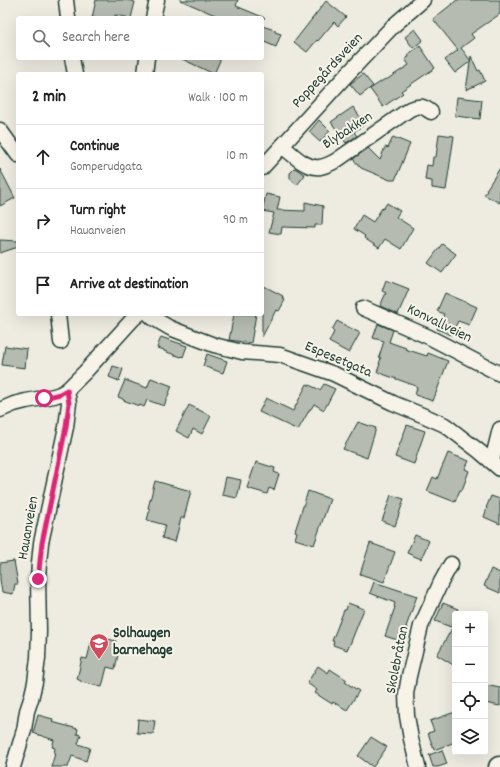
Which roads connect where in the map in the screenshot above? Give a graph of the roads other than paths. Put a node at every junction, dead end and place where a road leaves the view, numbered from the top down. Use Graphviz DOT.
graph roads {
  1 [pos="66,0"];
  2 [pos="157,0"];
  3 [pos="423,0"];
  4 [pos="68,16"];
  5 [pos="153,16"];
  6 [pos="72,60"];
  7 [pos="147,60"];
  8 [pos="75,72"];
  9 [pos="146,72"];
  10 [pos="431,112"];
  11 [pos="0,130"];
  12 [pos="282,146"];
  13 [pos="16,152"];
  14 [pos="264,166"];
  15 [pos="363,308"];
  16 [pos="58,316"];
  17 [pos="136,316"];
  18 [pos="152,316"];
  19 [pos="61,342"];
  20 [pos="500,374"];
  21 [pos="67,390"];
  22 [pos="0,410"];
  23 [pos="500,429"];
  24 [pos="496,465"];
  25 [pos="452,564"];
  26 [pos="12,767"];
  27 [pos="418,767"];
  1 -- 4 [label="street"];
  2 -- 5 [label="street"];
  3 -- 12 [label="street, Poppegårdsveien"];
  6 -- 8 [label="street"];
  7 -- 9 [label="street"];
  10 -- 12 [label="street, Blybakken"];
  11 -- 13 [label="street"];
  12 -- 14 [label="street, Poppegårdsveien"];
  15 -- 20 [label="street, Konvallveien"];
  16 -- 19 [label="street"];
  17 -- 21 [label="street"];
  18 -- 24 [label="street, Espesetgata"];
  21 -- 22 [label="street"];
  21 -- 26 [label="street, Hauanveien"];
  23 -- 24 [label="street"];
  25 -- 27 [label="street, Skolebråtan"];
}
